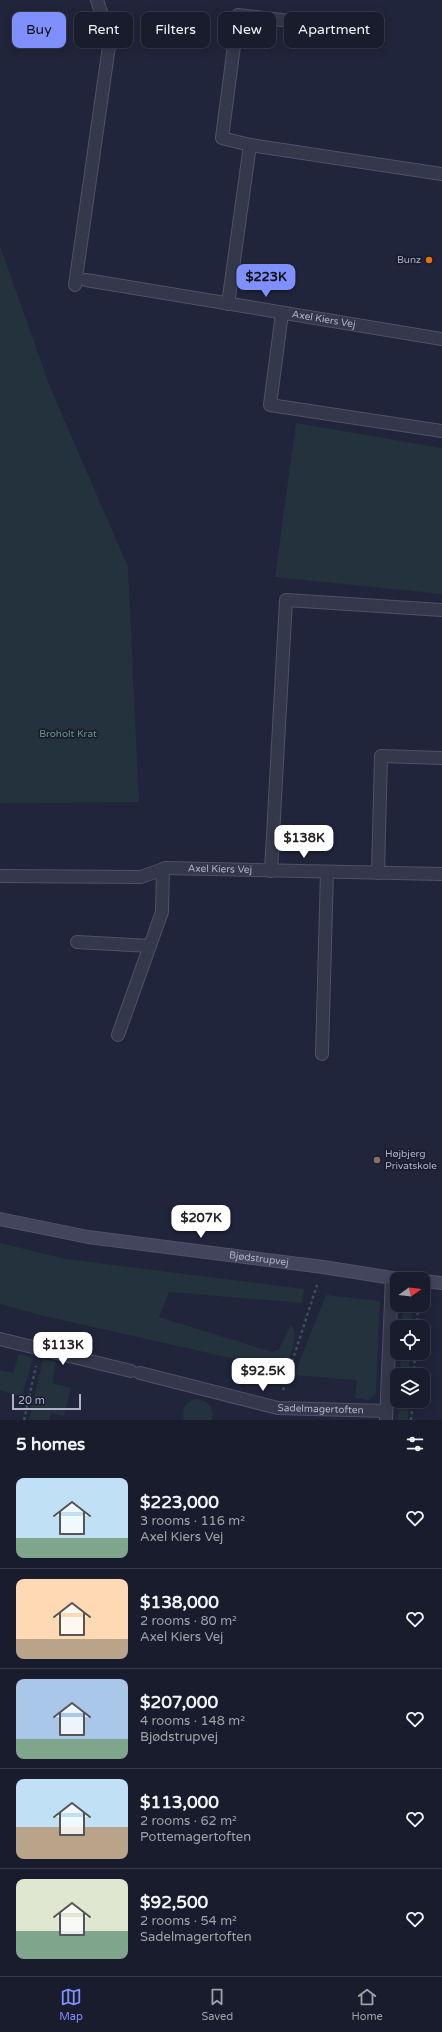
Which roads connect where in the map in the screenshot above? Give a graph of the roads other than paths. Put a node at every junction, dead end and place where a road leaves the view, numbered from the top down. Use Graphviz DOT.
graph roads {
  1 [pos="97,0"];
  2 [pos="284,20"];
  3 [pos="250,145"];
  4 [pos="442,174"];
  5 [pos="228,304"];
  6 [pos="282,313"];
  7 [pos="442,340"];
  8 [pos="442,431"];
  9 [pos="442,610"];
  10 [pos="442,758"];
  11 [pos="165,869"];
  12 [pos="271,871"];
  13 [pos="327,872"];
  14 [pos="378,873"];
  15 [pos="442,874"];
  16 [pos="1,876"];
  17 [pos="77,942"];
  18 [pos="150,946"];
  19 [pos="118,1035"];
  20 [pos="322,1054"];
  21 [pos="0,1219"];
  22 [pos="390,1278"];
  23 [pos="430,1282"];
  24 [pos="442,1283"];
  25 [pos="394,1312"];
  26 [pos="0,1339"];
  27 [pos="386,1416"];
  1 -- 5 [label="street, Axel Kiers Vej"];
  2 -- 3 [label="street"];
  3 -- 4 [label="street"];
  3 -- 5 [label="street"];
  5 -- 6 [label="street, Axel Kiers Vej"];
  6 -- 7 [label="street, Axel Kiers Vej"];
  6 -- 8 [label="street"];
  9 -- 12 [label="street"];
  10 -- 14 [label="street"];
  11 -- 12 [label="street, Axel Kiers Vej"];
  11 -- 16 [label="street"];
  11 -- 18 [label="street"];
  12 -- 13 [label="street, Axel Kiers Vej"];
  13 -- 14 [label="street, Axel Kiers Vej"];
  13 -- 20 [label="street"];
  14 -- 15 [label="street, Axel Kiers Vej"];
  17 -- 18 [label="street"];
  18 -- 19 [label="street"];
  21 -- 22 [label="street, Bjødstrupvej"];
  23 -- 24 [label="street"];
  25 -- 27 [label="street, Sadelmagertoften"];
  26 -- 27 [label="street, Sadelmagertoften"];
}
